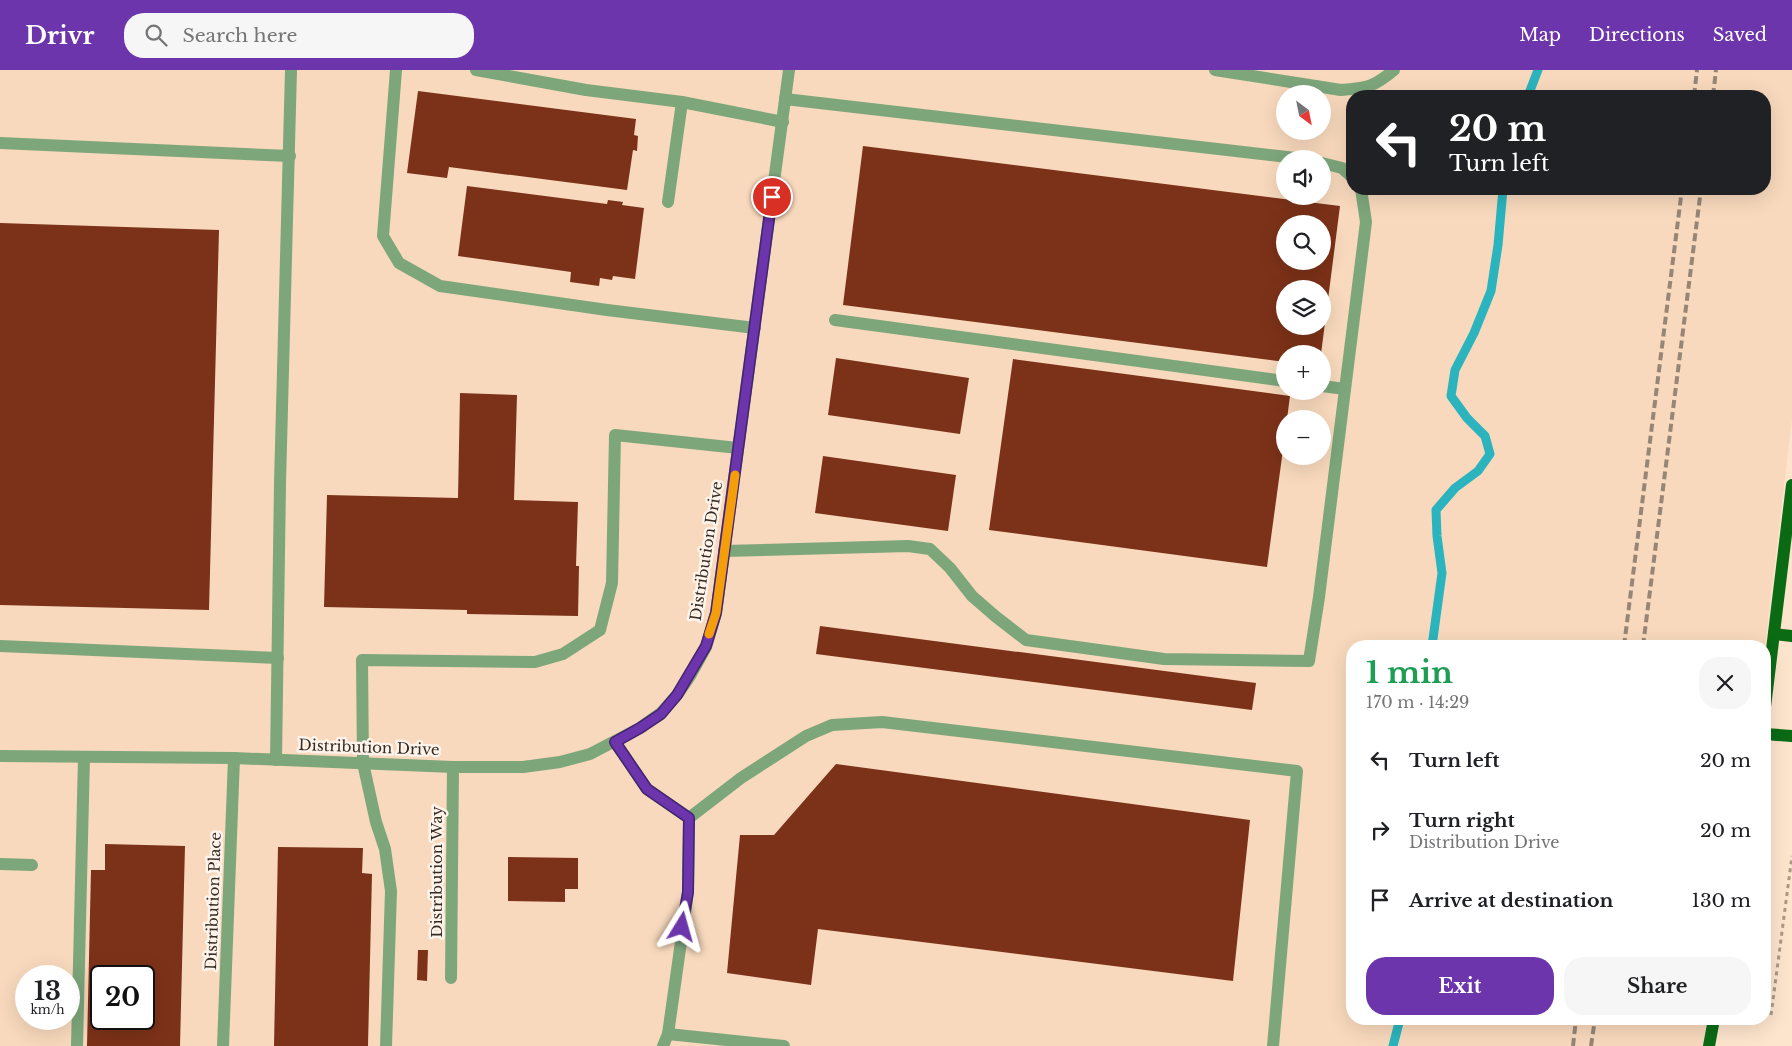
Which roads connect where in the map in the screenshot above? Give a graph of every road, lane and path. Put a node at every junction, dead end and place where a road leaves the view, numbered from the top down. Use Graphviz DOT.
graph roads {
  1 [pos="291,70"];
  2 [pos="396,70"];
  3 [pos="476,70"];
  4 [pos="789,70"];
  5 [pos="1215,70"];
  6 [pos="1394,70"];
  7 [pos="786,99"];
  8 [pos="682,102"];
  9 [pos="783,122"];
  10 [pos="0,143"];
  11 [pos="290,156"];
  12 [pos="1276,156"];
  13 [pos="1331,165"];
  14 [pos="1346,172"];
  15 [pos="1361,195"];
  16 [pos="668,202"];
  17 [pos="835,320"];
  18 [pos="755,328"];
  19 [pos="1276,380"];
  20 [pos="1331,387"];
  21 [pos="1345,389"];
  22 [pos="738,448"];
  23 [pos="1792,485"];
  24 [pos="724,551"];
  25 [pos="1774,634"];
  26 [pos="1792,636"];
  27 [pos="0,646"];
  28 [pos="278,658"];
  29 [pos="1771,658"];
  30 [pos="1771,734"];
  31 [pos="1792,736"];
  32 [pos="615,742"];
  33 [pos="0,756"];
  34 [pos="84,757"];
  35 [pos="234,758"];
  36 [pos="276,760"];
  37 [pos="363,763"];
  38 [pos="452,767"];
  39 [pos="689,818"];
  40 [pos="1792,856"];
  41 [pos="0,864"];
  42 [pos="32,865"];
  43 [pos="451,978"];
  44 [pos="1771,1015"];
  45 [pos="1713,1025"];
  46 [pos="665,1040"];
  47 [pos="77,1046"];
  48 [pos="223,1046"];
  49 [pos="386,1046"];
  50 [pos="784,1046"];
  51 [pos="1273,1046"];
  52 [pos="1709,1046"];
  1 -- 11 [label="street"];
  2 -- 18 [label="street"];
  3 -- 8 [label="street"];
  4 -- 7 [label="street, Distribution Drive"];
  5 -- 6 [label="street"];
  7 -- 9 [label="street, Distribution Drive"];
  7 -- 12 [label="street"];
  8 -- 9 [label="street"];
  8 -- 16 [label="street"];
  9 -- 18 [label="street, Distribution Drive"];
  10 -- 11 [label="street"];
  11 -- 28 [label="street"];
  13 -- 14 [label="street"];
  15 -- 21 [label="street"];
  17 -- 19 [label="street"];
  18 -- 22 [label="street, Distribution Drive"];
  20 -- 21 [label="street"];
  21 -- 24 [label="street"];
  22 -- 24 [label="street, Distribution Drive"];
  22 -- 37 [label="street"];
  23 -- 25 [label="main road"];
  24 -- 32 [label="street, Distribution Drive"];
  25 -- 26 [label="main road"];
  25 -- 29 [label="main road"];
  27 -- 28 [label="street"];
  28 -- 36 [label="street"];
  30 -- 31 [label="main road"];
  32 -- 38 [label="street, Distribution Drive"];
  32 -- 39 [label="street"];
  33 -- 34 [label="street, Distribution Drive"];
  34 -- 35 [label="street, Distribution Drive"];
  34 -- 47 [label="street"];
  35 -- 36 [label="street, Distribution Drive"];
  35 -- 48 [label="street, Distribution Place"];
  36 -- 37 [label="street, Distribution Drive"];
  37 -- 38 [label="street, Distribution Drive"];
  37 -- 49 [label="street"];
  38 -- 43 [label="street, Distribution Way"];
  39 -- 46 [label="street"];
  39 -- 51 [label="street"];
  40 -- 44 [label="path"];
  41 -- 42 [label="street"];
  45 -- 52 [label="main road"];
  46 -- 50 [label="street"];
}
